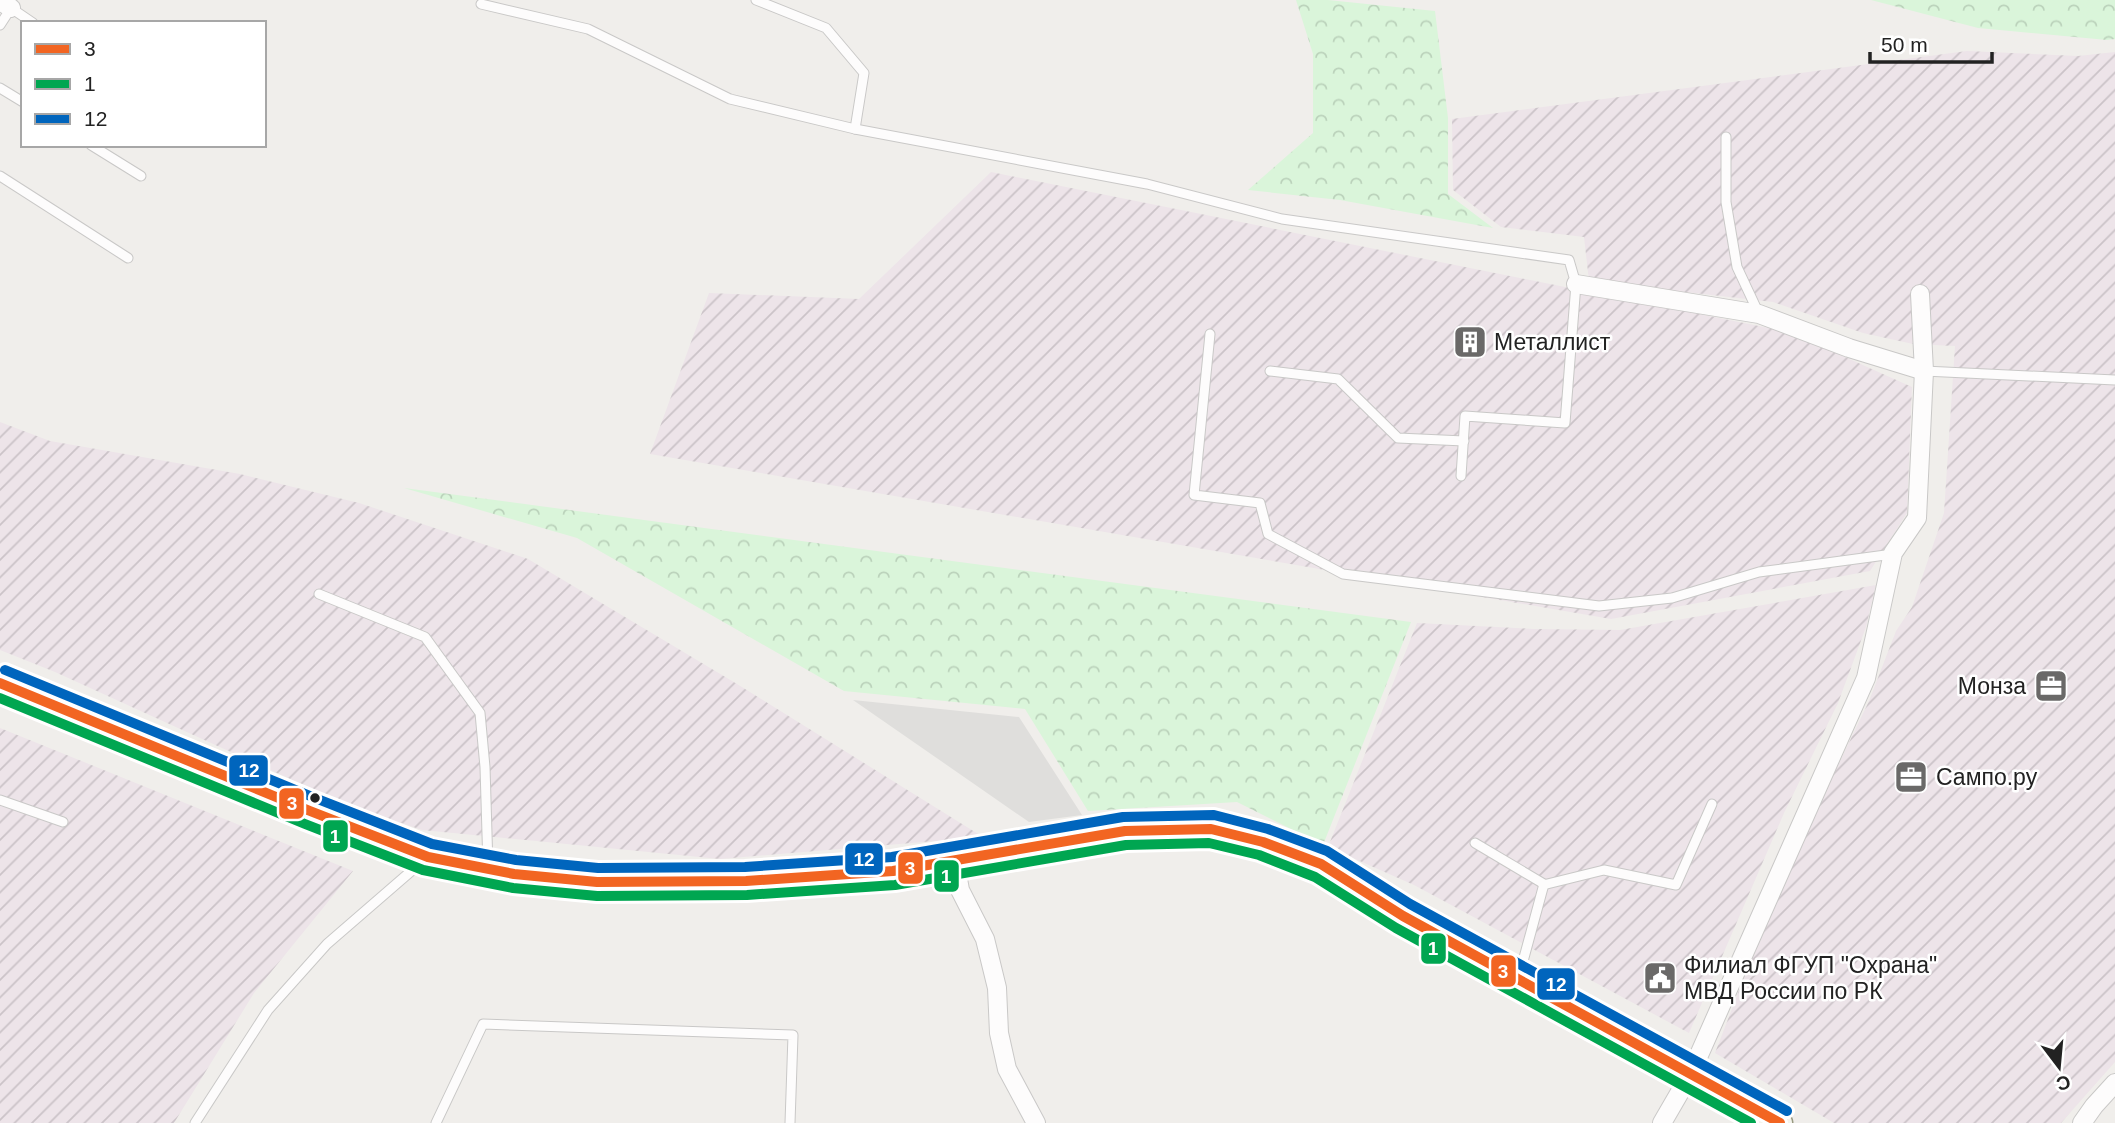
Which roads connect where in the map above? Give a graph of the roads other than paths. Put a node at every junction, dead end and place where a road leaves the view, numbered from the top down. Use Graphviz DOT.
graph roads {
  1 [pos="757,0"];
  2 [pos="481,4"];
  3 [pos="6,5"];
  4 [pos="30,21"];
  5 [pos="0,25"];
  6 [pos="0,88"];
  7 [pos="21,101"];
  8 [pos="855,130"];
  9 [pos="1726,137"];
  10 [pos="94,147"];
  11 [pos="0,176"];
  12 [pos="141,176"];
  13 [pos="128,258"];
  14 [pos="1576,284"];
  15 [pos="1920,294"];
  16 [pos="1759,314"];
  17 [pos="1210,334"];
  18 [pos="1270,370"];
  19 [pos="1924,370"];
  20 [pos="2115,380"];
  21 [pos="1464,441"];
  22 [pos="1461,476"];
  23 [pos="1893,554"];
  24 [pos="319,594"];
  25 [pos="0,683"];
  26 [pos="0,800"];
  27 [pos="1712,804"];
  28 [pos="63,822"];
  29 [pos="1475,843"];
  30 [pos="428,857"];
  31 [pos="955,862"];
  32 [pos="488,869"];
  33 [pos="1544,885"];
  34 [pos="1518,978"];
  35 [pos="1691,1073"];
  36 [pos="2115,1083"];
  37 [pos="195,1123"];
  38 [pos="436,1123"];
  39 [pos="790,1123"];
  40 [pos="1036,1123"];
  41 [pos="1662,1123"];
  42 [pos="1780,1123"];
  43 [pos="2082,1123"];
  1 -- 8 [label="lane"];
  2 -- 8 [label="lane"];
  3 -- 4 [label="lane"];
  3 -- 5 [label="lane"];
  6 -- 7 [label="lane"];
  8 -- 14 [label="lane"];
  9 -- 16 [label="lane"];
  10 -- 12 [label="lane"];
  11 -- 13 [label="lane"];
  14 -- 16 [label="street"];
  14 -- 21 [label="lane"];
  15 -- 19 [label="street"];
  16 -- 19 [label="street"];
  17 -- 23 [label="lane"];
  18 -- 21 [label="lane"];
  19 -- 20 [label="lane"];
  19 -- 23 [label="street"];
  21 -- 22 [label="lane"];
  23 -- 35 [label="street"];
  24 -- 32 [label="lane"];
  25 -- 30 [label="main road"];
  26 -- 28 [label="lane"];
  27 -- 33 [label="lane"];
  29 -- 33 [label="lane"];
  30 -- 32 [label="lane"];
  30 -- 37 [label="lane"];
  31 -- 32 [label="lane"];
  31 -- 34 [label="main road"];
  31 -- 40 [label="street"];
  33 -- 34 [label="lane"];
  34 -- 35 [label="main road"];
  35 -- 41 [label="street"];
  35 -- 42 [label="main road"];
  36 -- 43 [label="street"];
  38 -- 39 [label="lane"];
}
